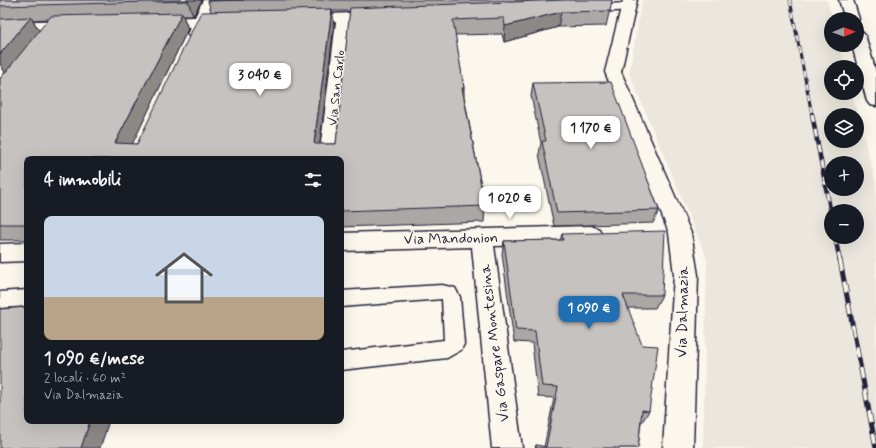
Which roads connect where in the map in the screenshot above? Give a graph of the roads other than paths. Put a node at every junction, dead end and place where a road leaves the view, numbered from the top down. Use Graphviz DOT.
graph roads {
  1 [pos="210,0"];
  2 [pos="846,0"];
  3 [pos="629,3"];
  4 [pos="565,9"];
  5 [pos="850,12"];
  6 [pos="391,16"];
  7 [pos="344,18"];
  8 [pos="288,19"];
  9 [pos="241,20"];
  10 [pos="201,22"];
  11 [pos="139,23"];
  12 [pos="86,24"];
  13 [pos="55,25"];
  14 [pos="0,27"];
  15 [pos="41,43"];
  16 [pos="188,49"];
  17 [pos="862,52"];
  18 [pos="876,101"];
  19 [pos="329,156"];
  20 [pos="680,233"];
  21 [pos="656,234"];
  22 [pos="609,235"];
  23 [pos="482,238"];
  24 [pos="344,242"];
  25 [pos="24,252"];
  26 [pos="0,253"];
  27 [pos="24,298"];
  28 [pos="344,299"];
  29 [pos="0,300"];
  30 [pos="344,361"];
  31 [pos="507,448"];
  32 [pos="678,448"];
  1 -- 10 [label="street"];
  2 -- 5 [label="street"];
  3 -- 4 [label="street"];
  3 -- 20 [label="street, Via Dalmazia"];
  6 -- 7 [label="street"];
  7 -- 8 [label="street"];
  7 -- 19 [label="street, Via San Carlo"];
  9 -- 10 [label="street"];
  10 -- 11 [label="street"];
  10 -- 16 [label="street"];
  12 -- 13 [label="street"];
  13 -- 14 [label="street"];
  13 -- 15 [label="street"];
  17 -- 18 [label="street"];
  20 -- 21 [label="street"];
  20 -- 32 [label="street, Via Dalmazia"];
  22 -- 23 [label="street, Via Mandonion"];
  23 -- 24 [label="street, Via Mandonion"];
  23 -- 31 [label="street, Via Gaspare Montesina"];
  25 -- 26 [label="street"];
  27 -- 29 [label="lane"];
  28 -- 30 [label="lane"];
}
